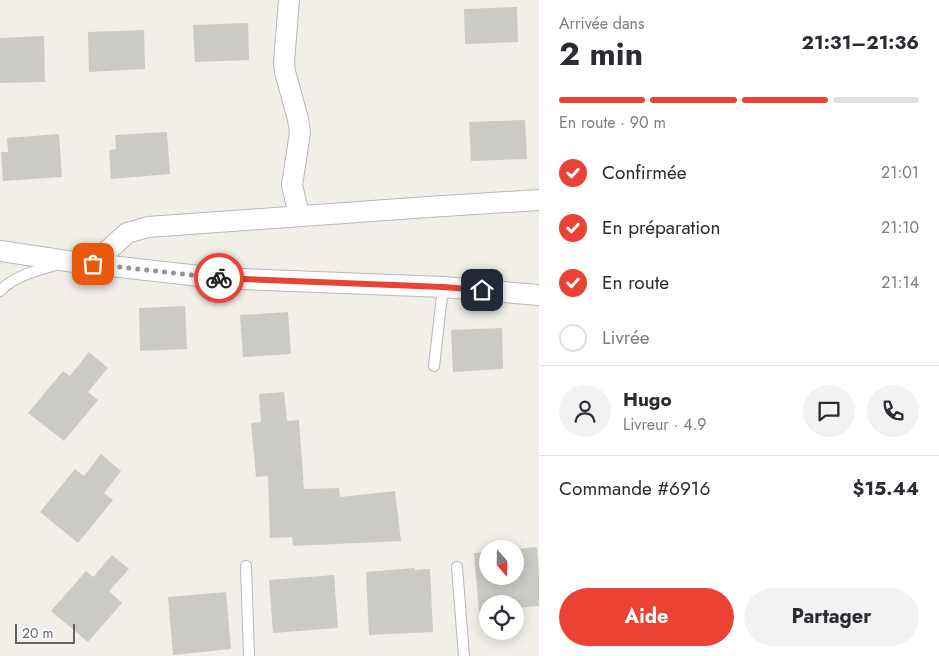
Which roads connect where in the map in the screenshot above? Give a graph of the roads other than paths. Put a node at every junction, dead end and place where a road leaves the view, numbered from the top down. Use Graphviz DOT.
graph roads {
  1 [pos="289,0"];
  2 [pos="539,200"];
  3 [pos="299,216"];
  4 [pos="0,251"];
  5 [pos="67,261"];
  6 [pos="93,264"];
  7 [pos="443,287"];
  8 [pos="0,291"];
  9 [pos="539,295"];
  10 [pos="434,366"];
  11 [pos="246,566"];
  12 [pos="457,567"];
  13 [pos="249,656"];
  14 [pos="464,656"];
  1 -- 3 [label="street"];
  2 -- 3 [label="street"];
  3 -- 6 [label="street"];
  4 -- 5 [label="street"];
  5 -- 6 [label="street"];
  5 -- 8 [label="lane"];
  6 -- 7 [label="street"];
  7 -- 9 [label="street"];
  7 -- 10 [label="lane"];
  11 -- 13 [label="lane"];
  12 -- 14 [label="lane"];
}
